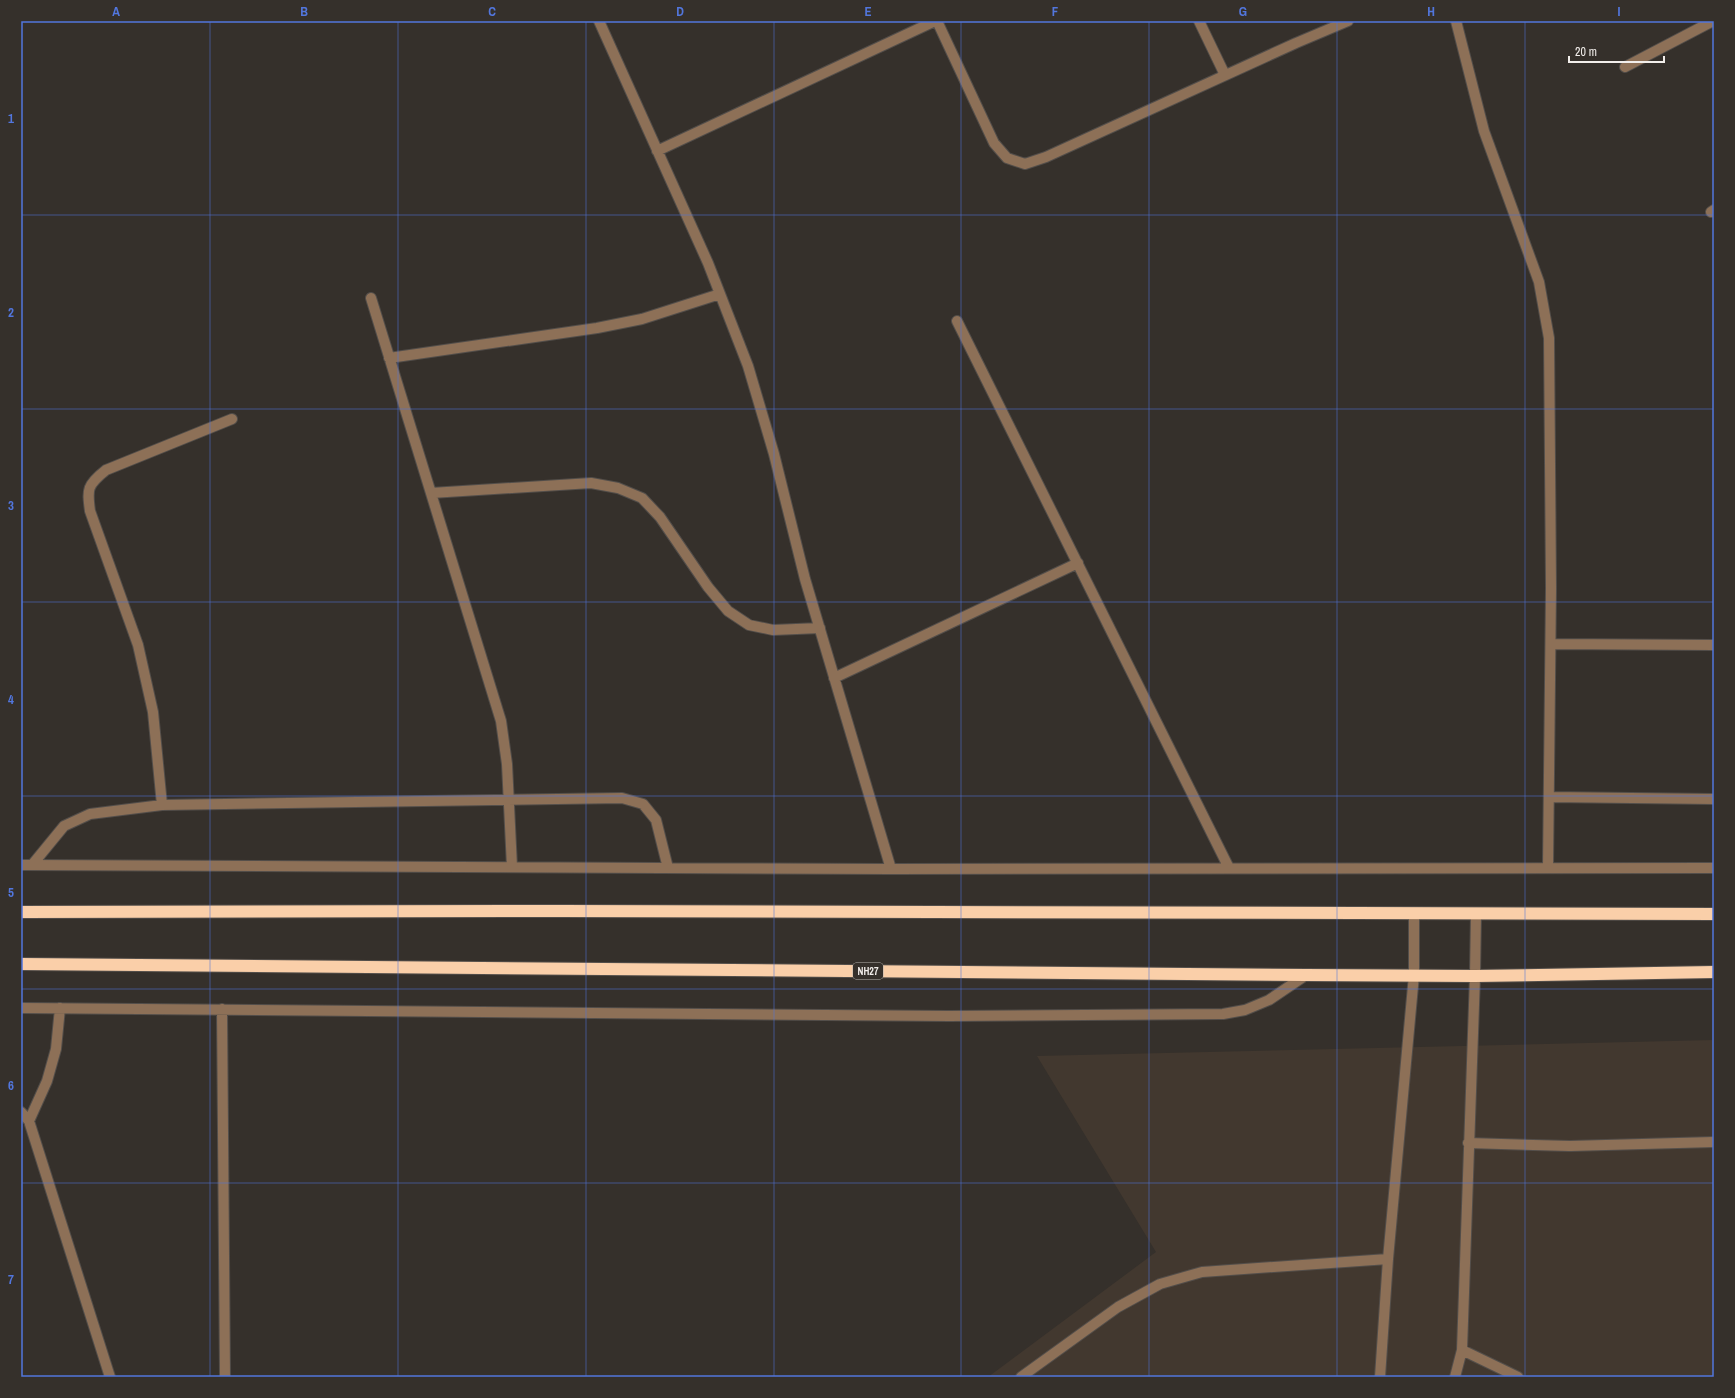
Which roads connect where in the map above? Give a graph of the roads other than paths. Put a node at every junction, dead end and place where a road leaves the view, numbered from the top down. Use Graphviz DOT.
graph roads {
  1 [pos="599,21"];
  2 [pos="936,21"];
  3 [pos="1199,21"];
  4 [pos="1348,21"];
  5 [pos="1456,21"];
  6 [pos="1713,21"];
  7 [pos="1625,67"];
  8 [pos="1225,75"];
  9 [pos="657,150"];
  10 [pos="720,294"];
  11 [pos="371,298"];
  12 [pos="957,321"];
  13 [pos="389,358"];
  14 [pos="232,419"];
  15 [pos="431,492"];
  16 [pos="1078,563"];
  17 [pos="820,628"];
  18 [pos="1551,644"];
  19 [pos="1714,645"];
  20 [pos="834,678"];
  21 [pos="1549,797"];
  22 [pos="1714,799"];
  23 [pos="509,800"];
  24 [pos="162,805"];
  25 [pos="21,865"];
  26 [pos="32,865"];
  27 [pos="512,867"];
  28 [pos="668,868"];
  29 [pos="1229,868"];
  30 [pos="1548,868"];
  31 [pos="1714,868"];
  32 [pos="891,869"];
  33 [pos="21,912"];
  34 [pos="1414,913"];
  35 [pos="1476,913"];
  36 [pos="1714,914"];
  37 [pos="21,964"];
  38 [pos="1714,972"];
  39 [pos="1306,975"];
  40 [pos="1414,975"];
  41 [pos="1475,976"];
  42 [pos="21,1008"];
  43 [pos="60,1008"];
  44 [pos="222,1009"];
  45 [pos="21,1112"];
  46 [pos="29,1121"];
  47 [pos="1714,1142"];
  48 [pos="1468,1143"];
  49 [pos="1388,1259"];
  50 [pos="1462,1350"];
  51 [pos="110,1377"];
  52 [pos="225,1377"];
  53 [pos="1021,1377"];
  54 [pos="1380,1377"];
  55 [pos="1455,1377"];
  56 [pos="1518,1377"];
  1 -- 9 [label="street"];
  2 -- 8 [label="street"];
  2 -- 9 [label="street"];
  3 -- 8 [label="street"];
  4 -- 8 [label="street"];
  5 -- 18 [label="street"];
  6 -- 7 [label="street"];
  9 -- 10 [label="street"];
  10 -- 13 [label="street"];
  10 -- 17 [label="street"];
  11 -- 13 [label="street"];
  12 -- 16 [label="street"];
  13 -- 15 [label="street"];
  14 -- 24 [label="street"];
  15 -- 17 [label="street"];
  15 -- 23 [label="street"];
  16 -- 20 [label="street"];
  16 -- 29 [label="street"];
  17 -- 20 [label="street"];
  18 -- 19 [label="street"];
  18 -- 21 [label="street"];
  20 -- 32 [label="street"];
  21 -- 22 [label="street"];
  21 -- 30 [label="street"];
  23 -- 24 [label="street"];
  23 -- 27 [label="street"];
  23 -- 28 [label="street"];
  24 -- 26 [label="street"];
  25 -- 26 [label="street"];
  26 -- 27 [label="street"];
  27 -- 28 [label="street"];
  28 -- 32 [label="street"];
  29 -- 30 [label="street"];
  29 -- 32 [label="street"];
  30 -- 31 [label="street"];
  33 -- 34 [label="highway"];
  34 -- 35 [label="highway"];
  34 -- 40 [label="street"];
  35 -- 36 [label="highway"];
  35 -- 41 [label="street"];
  37 -- 39 [label="highway, NH27"];
  38 -- 41 [label="highway, NH27"];
  39 -- 40 [label="highway, NH27"];
  39 -- 44 [label="street"];
  40 -- 41 [label="highway, NH27"];
  40 -- 49 [label="street"];
  41 -- 48 [label="street"];
  42 -- 43 [label="street"];
  43 -- 44 [label="street"];
  43 -- 46 [label="street"];
  44 -- 52 [label="street"];
  45 -- 46 [label="street"];
  46 -- 51 [label="street"];
  47 -- 48 [label="street"];
  48 -- 50 [label="street"];
  49 -- 53 [label="street"];
  49 -- 54 [label="street"];
  50 -- 55 [label="street"];
  50 -- 56 [label="street"];
}
